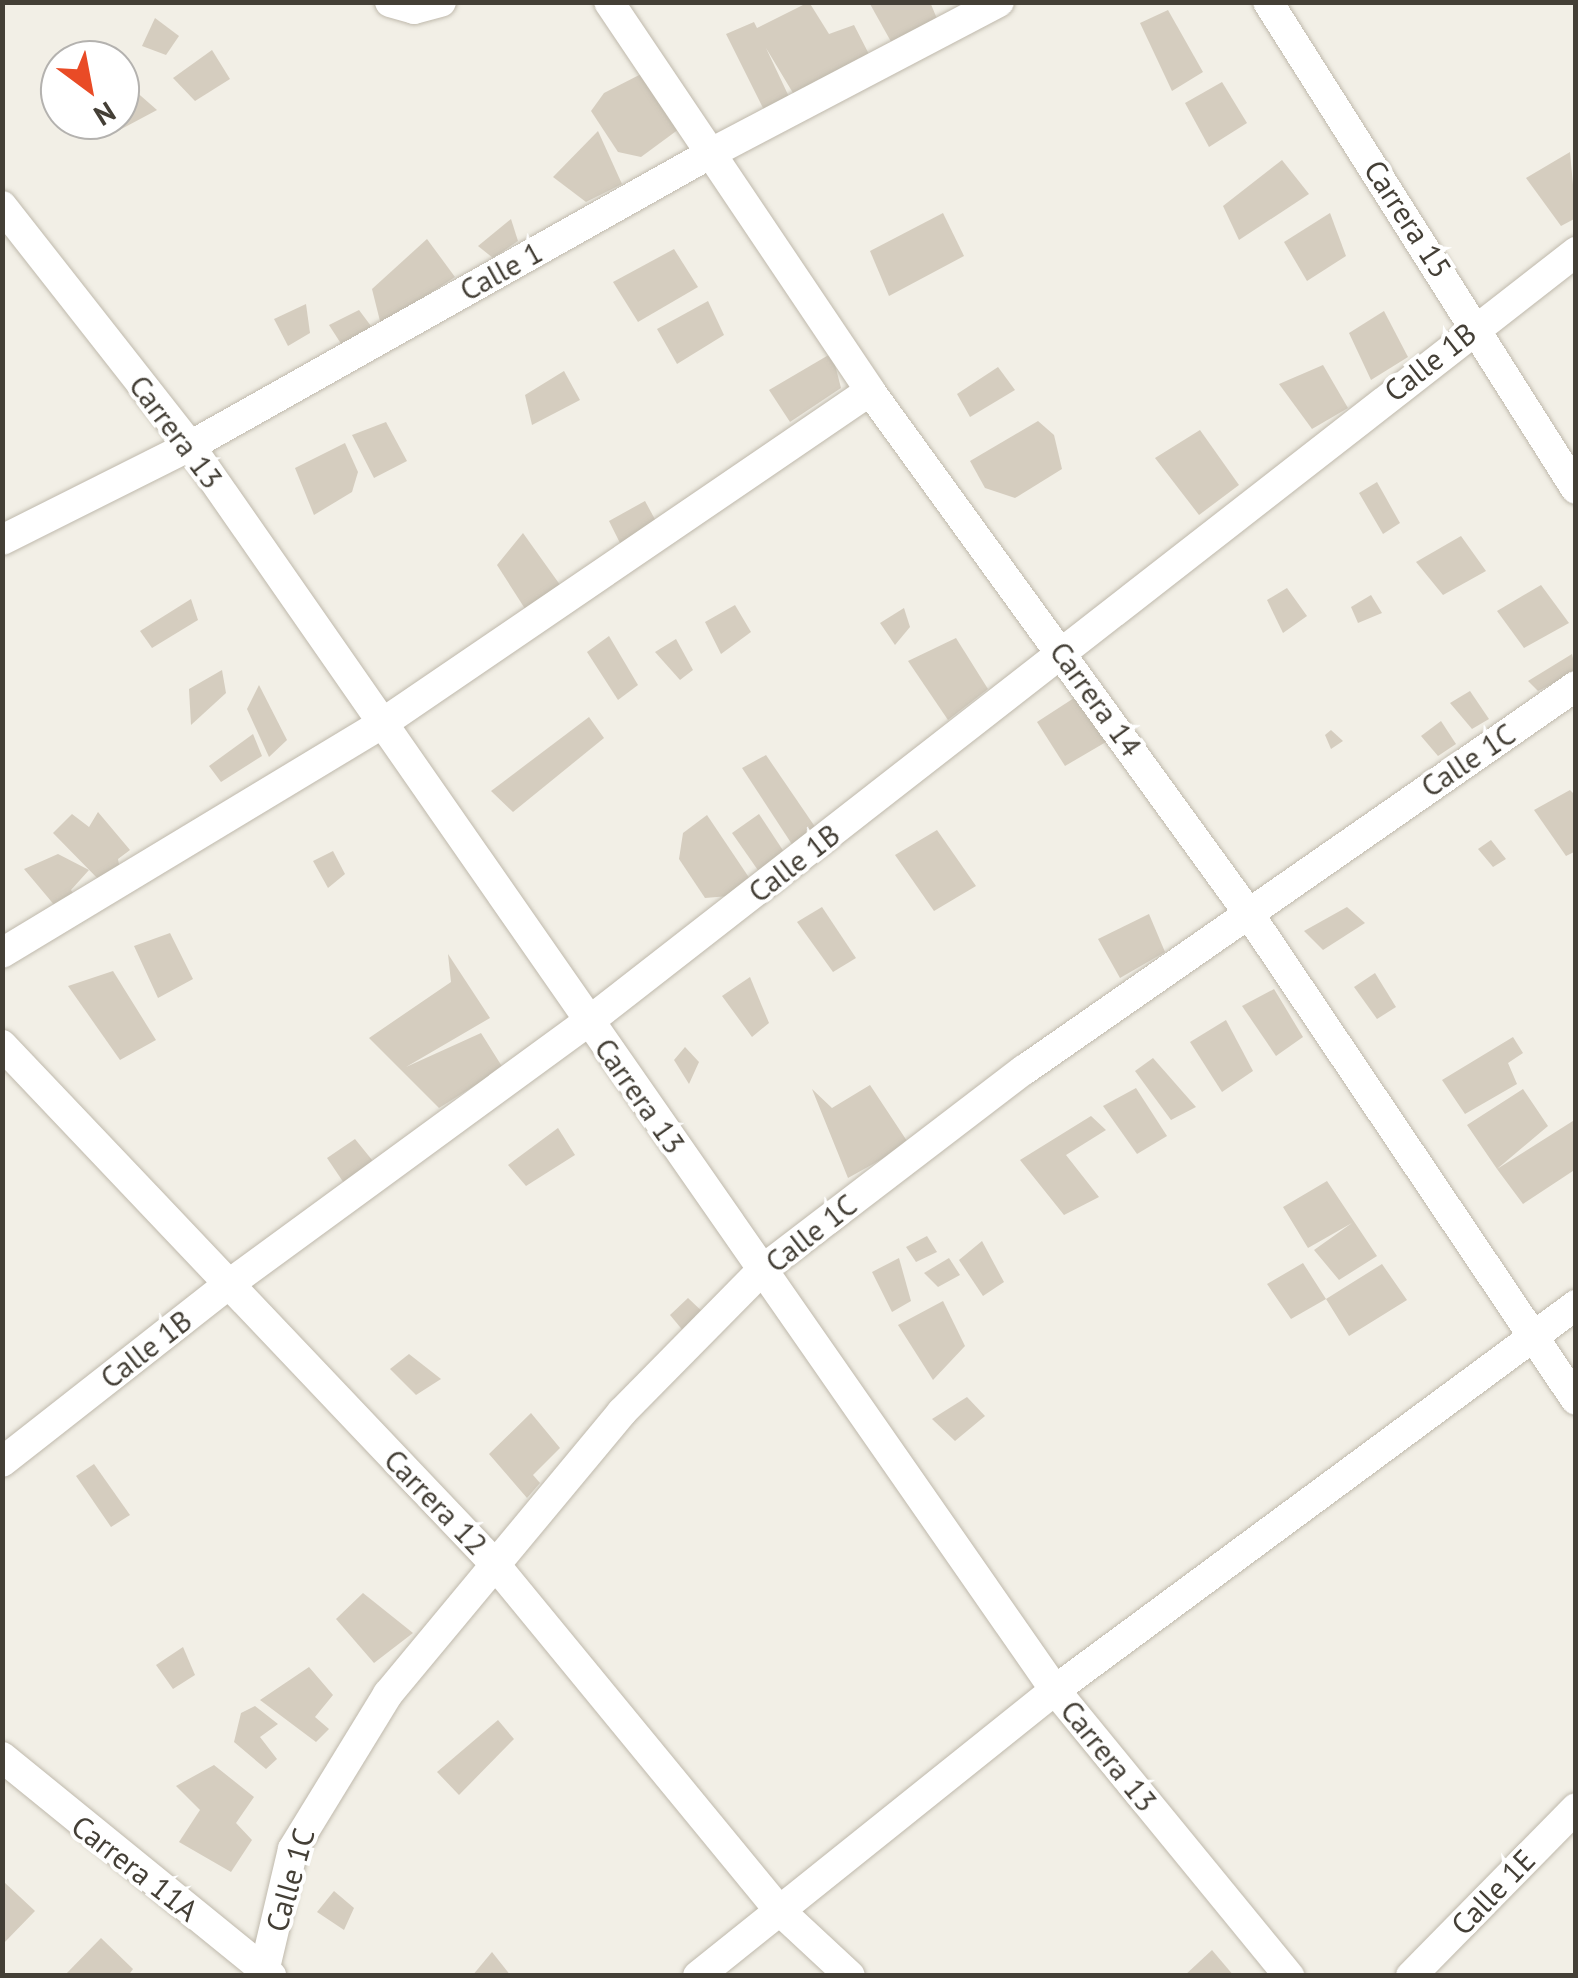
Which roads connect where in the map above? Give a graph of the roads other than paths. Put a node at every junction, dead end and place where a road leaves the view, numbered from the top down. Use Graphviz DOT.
graph roads {
  1 [pos="390,2"];
  2 [pos="440,2"];
  3 [pos="609,2"];
  4 [pos="999,2"];
  5 [pos="1268,2"];
  6 [pos="713,152"];
  7 [pos="6,219"];
  8 [pos="1576,252"];
  9 [pos="1477,325"];
  10 [pos="870,391"];
  11 [pos="190,446"];
  12 [pos="1576,488"];
  13 [pos="2,540"];
  14 [pos="1065,654"];
  15 [pos="1576,686"];
  16 [pos="380,725"];
  17 [pos="1247,911"];
  18 [pos="2,954"];
  19 [pos="588,1022"];
  20 [pos="2,1045"];
  21 [pos="762,1270"];
  22 [pos="228,1285"];
  23 [pos="1576,1305"];
  24 [pos="1538,1335"];
  25 [pos="1576,1400"];
  26 [pos="2,1462"];
  27 [pos="493,1562"];
  28 [pos="1055,1690"];
  29 [pos="2,1757"];
  30 [pos="1576,1808"];
  31 [pos="778,1909"];
  32 [pos="266,1974"];
  33 [pos="698,1976"];
  34 [pos="850,1976"];
  35 [pos="1289,1976"];
  36 [pos="1411,1976"];
  1 -- 2 [label="street"];
  3 -- 6 [label="street, Carrera 14"];
  4 -- 6 [label="street, Calle 1"];
  5 -- 9 [label="street, Carrera 15"];
  6 -- 10 [label="street, Carrera 14"];
  6 -- 11 [label="street, Calle 1"];
  7 -- 11 [label="street, Carrera 13"];
  8 -- 9 [label="street, Calle 1B"];
  9 -- 12 [label="street, Carrera 15"];
  9 -- 14 [label="street, Calle 1B"];
  10 -- 14 [label="street, Carrera 14"];
  10 -- 16 [label="street"];
  11 -- 13 [label="street, Calle 1"];
  11 -- 16 [label="street, Carrera 13"];
  14 -- 17 [label="street, Carrera 14"];
  14 -- 19 [label="street, Calle 1B"];
  15 -- 17 [label="street, Calle 1C"];
  16 -- 18 [label="street"];
  16 -- 19 [label="street, Carrera 13"];
  17 -- 21 [label="street, Calle 1C"];
  17 -- 24 [label="street, Carrera 14"];
  19 -- 21 [label="street, Carrera 13"];
  19 -- 22 [label="street, Calle 1B"];
  20 -- 22 [label="street, Carrera 12"];
  21 -- 27 [label="street, Calle 1C"];
  21 -- 28 [label="street, Carrera 13"];
  22 -- 26 [label="street, Calle 1B"];
  22 -- 27 [label="street, Carrera 12"];
  23 -- 24 [label="street"];
  24 -- 25 [label="street, Carrera 14"];
  24 -- 28 [label="street"];
  27 -- 31 [label="street, Carrera 12"];
  27 -- 32 [label="street, Calle 1C"];
  28 -- 31 [label="street"];
  28 -- 35 [label="street, Carrera 13"];
  29 -- 32 [label="street, Carrera 11A"];
  30 -- 36 [label="street, Calle 1E"];
  31 -- 33 [label="street"];
  31 -- 34 [label="street, Carrera 12"];
}
